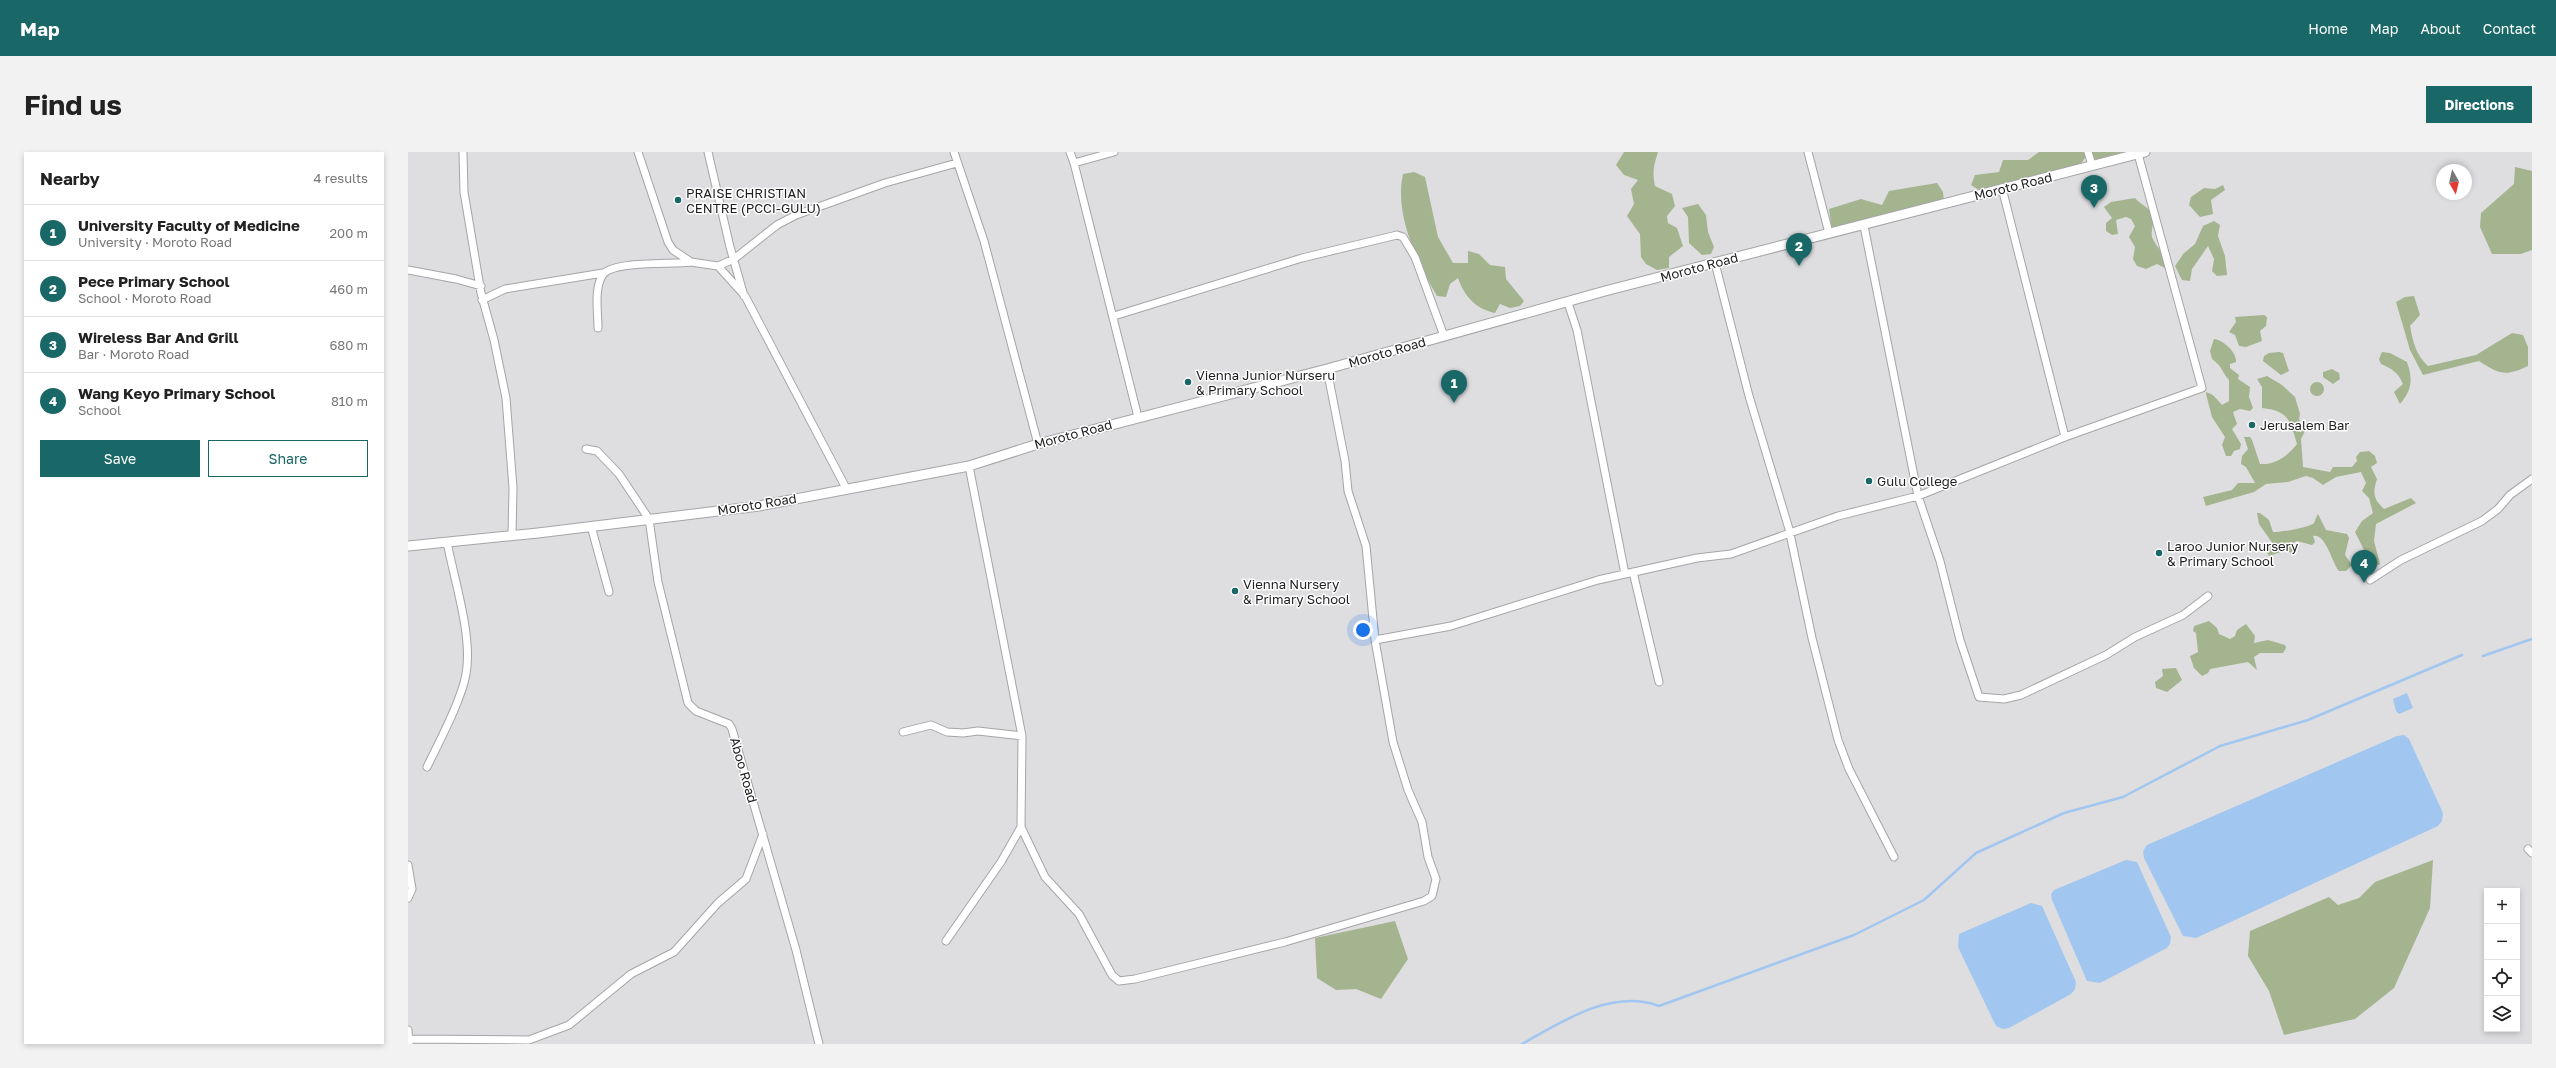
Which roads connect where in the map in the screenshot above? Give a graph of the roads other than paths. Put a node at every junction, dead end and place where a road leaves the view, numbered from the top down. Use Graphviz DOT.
graph roads {
  1 [pos="462,152"];
  2 [pos="638,152"];
  3 [pos="708,152"];
  4 [pos="954,152"];
  5 [pos="1070,152"];
  6 [pos="1114,152"];
  7 [pos="1808,152"];
  8 [pos="2088,152"];
  9 [pos="2141,153"];
  10 [pos="957,163"];
  11 [pos="1074,163"];
  12 [pos="2092,165"];
  13 [pos="2002,188"];
  14 [pos="1864,226"];
  15 [pos="1829,233"];
  16 [pos="734,259"];
  17 [pos="691,262"];
  18 [pos="1715,263"];
  19 [pos="718,266"];
  20 [pos="408,270"];
  21 [pos="603,273"];
  22 [pos="481,286"];
  23 [pos="744,296"];
  24 [pos="482,300"];
  25 [pos="1568,303"];
  26 [pos="1114,316"];
  27 [pos="598,328"];
  28 [pos="1444,336"];
  29 [pos="1327,369"];
  30 [pos="1138,417"];
  31 [pos="2065,437"];
  32 [pos="1038,444"];
  33 [pos="586,449"];
  34 [pos="969,466"];
  35 [pos="2532,479"];
  36 [pos="846,488"];
  37 [pos="1918,496"];
  38 [pos="649,519"];
  39 [pos="591,526"];
  40 [pos="1791,535"];
  41 [pos="512,536"];
  42 [pos="447,542"];
  43 [pos="408,546"];
  44 [pos="1633,572"];
  45 [pos="1625,574"];
  46 [pos="2370,580"];
  47 [pos="609,592"];
  48 [pos="2208,596"];
  49 [pos="1375,640"];
  50 [pos="1659,682"];
  51 [pos="903,732"];
  52 [pos="1022,736"];
  53 [pos="427,767"];
  54 [pos="1022,826"];
  55 [pos="763,833"];
  56 [pos="1894,858"];
  57 [pos="408,864"];
  58 [pos="408,898"];
  59 [pos="946,941"];
  60 [pos="408,1030"];
  61 [pos="410,1041"];
  62 [pos="529,1042"];
  63 [pos="819,1044"];
  1 -- 22 [label="street"];
  2 -- 17 [label="street"];
  3 -- 16 [label="street"];
  4 -- 10 [label="street"];
  5 -- 11 [label="street"];
  6 -- 11 [label="street"];
  7 -- 15 [label="street"];
  8 -- 12 [label="street"];
  9 -- 12 [label="main road, Moroto Road"];
  9 -- 31 [label="street"];
  10 -- 16 [label="street"];
  10 -- 32 [label="street"];
  11 -- 26 [label="street"];
  12 -- 13 [label="main road, Moroto Road"];
  13 -- 14 [label="main road, Moroto Road"];
  13 -- 31 [label="street"];
  14 -- 15 [label="main road, Moroto Road"];
  14 -- 37 [label="street"];
  15 -- 18 [label="main road, Moroto Road"];
  16 -- 19 [label="street"];
  16 -- 23 [label="street"];
  17 -- 19 [label="street"];
  17 -- 21 [label="street"];
  18 -- 25 [label="main road, Moroto Road"];
  18 -- 40 [label="street"];
  19 -- 23 [label="street"];
  20 -- 22 [label="street"];
  21 -- 24 [label="street"];
  21 -- 27 [label="street"];
  22 -- 24 [label="street"];
  23 -- 36 [label="street"];
  24 -- 41 [label="street"];
  25 -- 28 [label="main road, Moroto Road"];
  25 -- 45 [label="street"];
  26 -- 28 [label="street"];
  26 -- 30 [label="street"];
  28 -- 29 [label="main road, Moroto Road"];
  29 -- 30 [label="main road, Moroto Road"];
  29 -- 49 [label="street"];
  30 -- 32 [label="main road, Moroto Road"];
  31 -- 37 [label="street"];
  32 -- 34 [label="main road, Moroto Road"];
  33 -- 38 [label="street"];
  34 -- 36 [label="main road, Moroto Road"];
  34 -- 52 [label="street"];
  35 -- 46 [label="street"];
  36 -- 38 [label="main road, Moroto Road"];
  37 -- 40 [label="street"];
  37 -- 48 [label="street"];
  38 -- 39 [label="main road, Moroto Road"];
  38 -- 55 [label="street, Aboo Road"];
  39 -- 41 [label="main road, Moroto Road"];
  39 -- 47 [label="street"];
  40 -- 44 [label="street"];
  40 -- 56 [label="street"];
  41 -- 42 [label="main road, Moroto Road"];
  42 -- 43 [label="main road, Moroto Road"];
  42 -- 53 [label="street"];
  44 -- 45 [label="street"];
  44 -- 50 [label="street"];
  45 -- 49 [label="street"];
  49 -- 54 [label="street"];
  51 -- 52 [label="street"];
  52 -- 54 [label="street"];
  54 -- 59 [label="street"];
  55 -- 62 [label="street"];
  55 -- 63 [label="street, Aboo Road"];
  57 -- 58 [label="street"];
  60 -- 61 [label="street"];
  61 -- 62 [label="street"];
}
